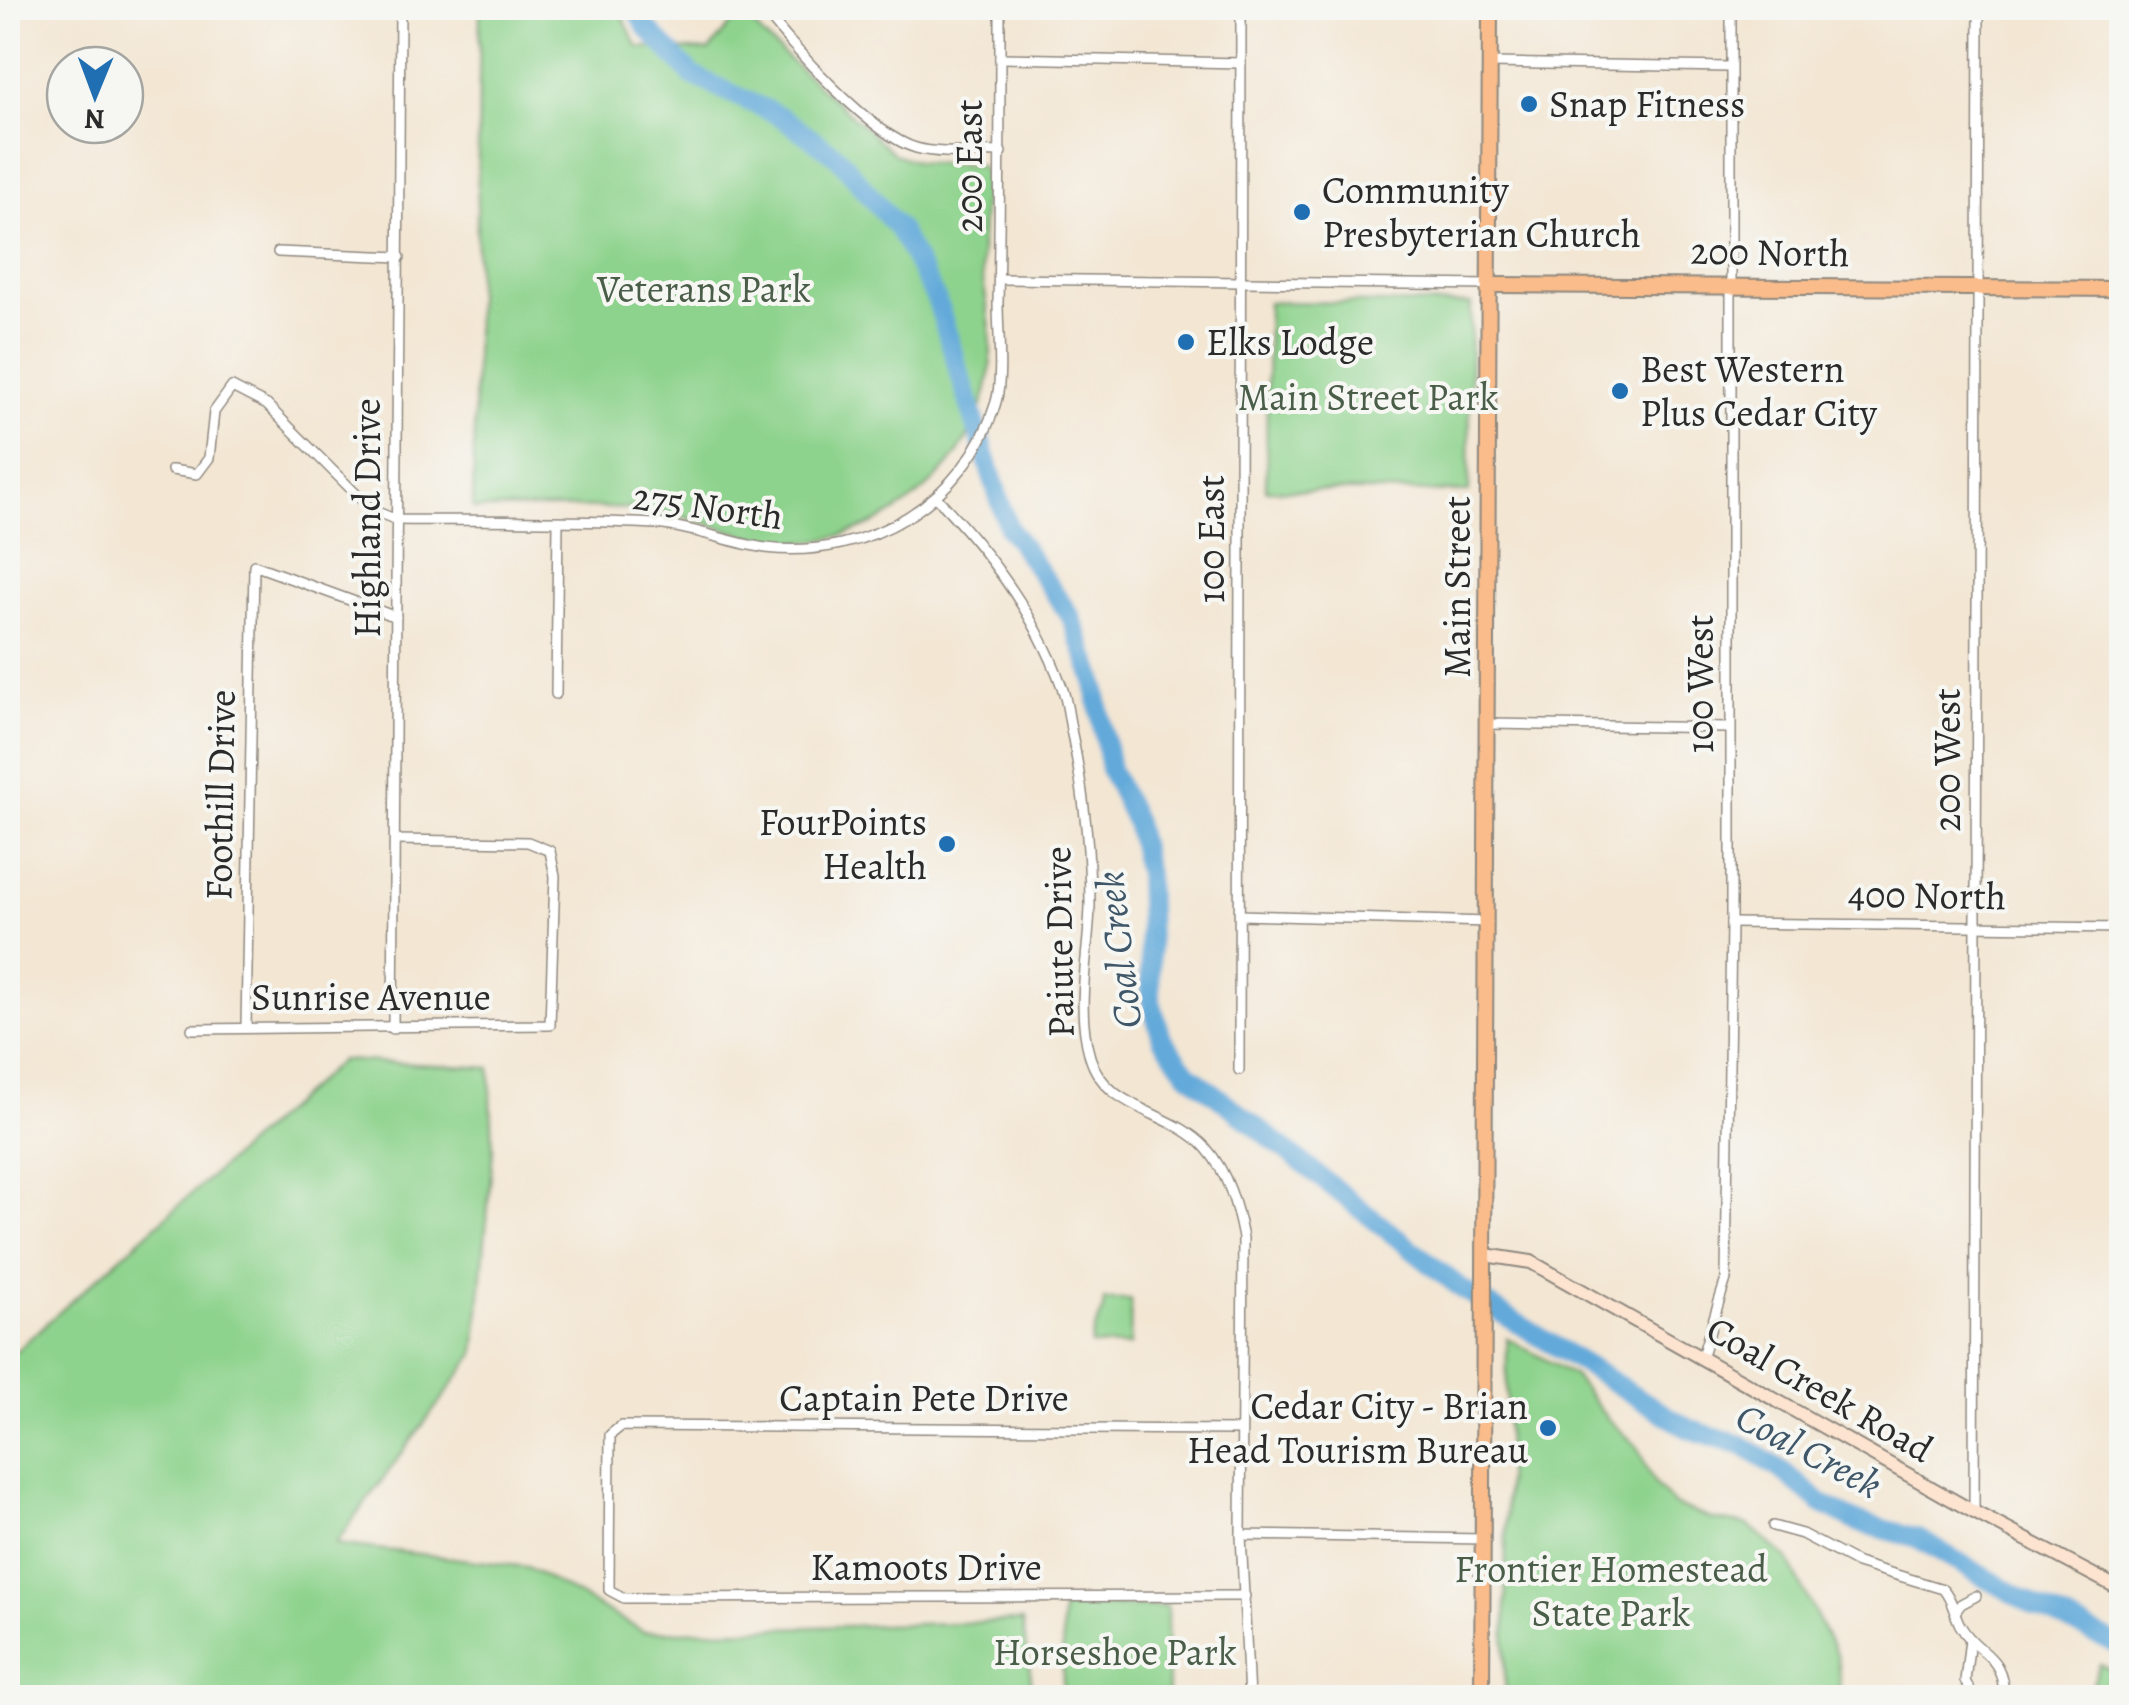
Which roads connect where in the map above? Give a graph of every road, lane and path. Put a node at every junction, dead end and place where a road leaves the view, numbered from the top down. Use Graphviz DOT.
graph roads {
  1 [pos="400,8"];
  2 [pos="762,8"];
  3 [pos="1000,8"];
  4 [pos="1241,8"];
  5 [pos="1490,8"];
  6 [pos="1731,8"];
  7 [pos="1979,8"];
  8 [pos="1000,58"];
  9 [pos="1240,63"];
  10 [pos="1490,63"];
  11 [pos="1730,67"];
  12 [pos="1002,152"];
  13 [pos="278,252"];
  14 [pos="400,258"];
  15 [pos="999,279"];
  16 [pos="1241,281"];
  17 [pos="1730,284"];
  18 [pos="1491,285"];
  19 [pos="1977,288"];
  20 [pos="2122,289"];
  21 [pos="997,400"];
  22 [pos="172,470"];
  23 [pos="937,498"];
  24 [pos="397,520"];
  25 [pos="558,522"];
  26 [pos="396,617"];
  27 [pos="556,694"];
  28 [pos="1489,724"];
  29 [pos="1729,728"];
  30 [pos="395,840"];
  31 [pos="1240,915"];
  32 [pos="1488,922"];
  33 [pos="1732,922"];
  34 [pos="1977,926"];
  35 [pos="2122,928"];
  36 [pos="246,1027"];
  37 [pos="192,1029"];
  38 [pos="393,1029"];
  39 [pos="1239,1070"];
  40 [pos="1485,1255"];
  41 [pos="1702,1356"];
  42 [pos="1240,1430"];
  43 [pos="1974,1512"];
  44 [pos="1773,1526"];
  45 [pos="1241,1535"];
  46 [pos="1483,1538"];
  47 [pos="1957,1584"];
  48 [pos="609,1590"];
  49 [pos="2122,1590"];
  50 [pos="1244,1596"];
  51 [pos="1976,1596"];
  52 [pos="1952,1600"];
  53 [pos="1956,1612"];
  54 [pos="1970,1636"];
  55 [pos="1249,1698"];
  56 [pos="1482,1698"];
  57 [pos="1974,1698"];
  58 [pos="2004,1698"];
  1 -- 14 [label="street, Highland Drive"];
  2 -- 12 [label="street"];
  3 -- 8 [label="street, 200 East"];
  4 -- 9 [label="street, 100 East"];
  5 -- 10 [label="main road, Main Street"];
  6 -- 11 [label="street, 100 West"];
  7 -- 19 [label="street, 200 West"];
  8 -- 9 [label="street"];
  8 -- 12 [label="street, 200 East"];
  9 -- 16 [label="street, 100 East"];
  10 -- 11 [label="street"];
  10 -- 18 [label="main road, Main Street"];
  11 -- 17 [label="street, 100 West"];
  12 -- 15 [label="street, 200 East"];
  13 -- 14 [label="street"];
  14 -- 24 [label="street, Highland Drive"];
  15 -- 16 [label="street, 200 North"];
  15 -- 21 [label="street, 200 East"];
  16 -- 18 [label="street, 200 North"];
  16 -- 31 [label="street, 100 East"];
  17 -- 18 [label="main road, 200 North"];
  17 -- 19 [label="main road, 200 North"];
  17 -- 29 [label="street, 100 West"];
  18 -- 28 [label="main road, Main Street"];
  19 -- 20 [label="main road, 200 North"];
  19 -- 34 [label="street, 200 West"];
  21 -- 23 [label="street, 275 North"];
  22 -- 24 [label="street"];
  23 -- 25 [label="street, 275 North"];
  23 -- 42 [label="street, Paiute Drive"];
  24 -- 25 [label="street, 275 North"];
  24 -- 26 [label="street, Highland Drive"];
  25 -- 27 [label="street"];
  26 -- 30 [label="street, Highland Drive"];
  26 -- 36 [label="street, Foothill Drive"];
  28 -- 29 [label="street"];
  28 -- 32 [label="main road, Main Street"];
  29 -- 33 [label="street, 100 West"];
  30 -- 38 [label="street, Highland Drive"];
  30 -- 38 [label="street, Sunrise Avenue"];
  31 -- 32 [label="street"];
  31 -- 39 [label="street, 100 East"];
  32 -- 40 [label="main road, Main Street"];
  33 -- 34 [label="street, 400 North"];
  33 -- 41 [label="street, 100 West"];
  34 -- 35 [label="street, 400 North"];
  34 -- 43 [label="street, 200 West"];
  36 -- 37 [label="street, Sunrise Avenue"];
  36 -- 38 [label="street, Sunrise Avenue"];
  40 -- 41 [label="main road, Coal Creek Road"];
  40 -- 46 [label="main road, Main Street"];
  41 -- 43 [label="main road, Coal Creek Road"];
  42 -- 45 [label="street, Paiute Drive"];
  42 -- 48 [label="street, Captain Pete Drive"];
  43 -- 49 [label="main road, Coal Creek Road"];
  44 -- 52 [label="street"];
  45 -- 46 [label="street"];
  45 -- 50 [label="street, Paiute Drive"];
  46 -- 56 [label="main road"];
  47 -- 52 [label="street"];
  48 -- 50 [label="street, Kamoots Drive"];
  50 -- 55 [label="street, Paiute Drive"];
  51 -- 53 [label="street"];
  52 -- 53 [label="street"];
  53 -- 54 [label="street"];
  54 -- 57 [label="street"];
  54 -- 58 [label="street"];
}
